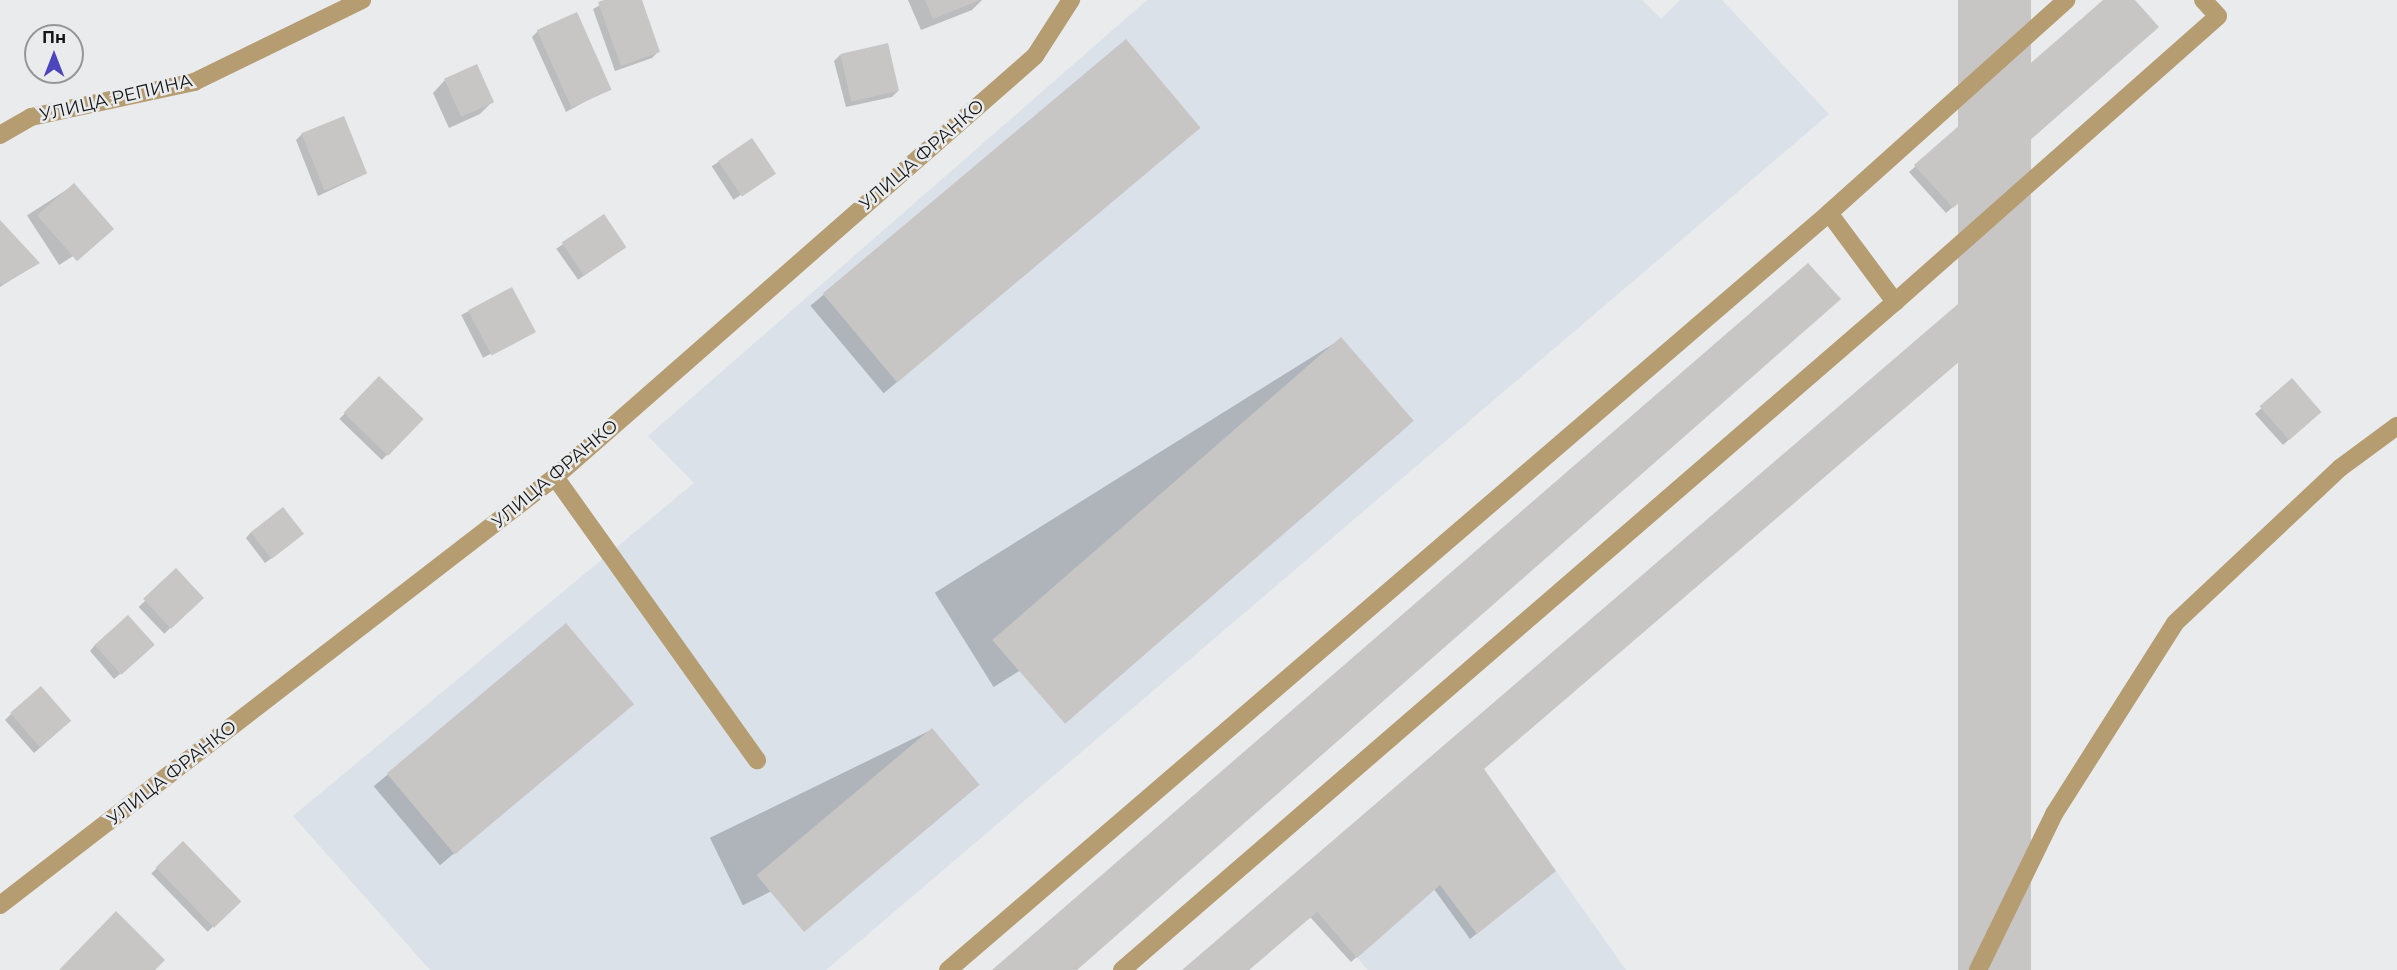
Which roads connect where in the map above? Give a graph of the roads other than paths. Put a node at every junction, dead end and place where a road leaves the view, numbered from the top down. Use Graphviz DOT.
graph roads {
  1 [pos="362,0"];
  2 [pos="1071,0"];
  3 [pos="2066,0"];
  4 [pos="2203,0"];
  5 [pos="0,135"];
  6 [pos="1829,213"];
  7 [pos="1895,302"];
  8 [pos="2397,426"];
  9 [pos="555,477"];
  10 [pos="757,760"];
  11 [pos="0,905"];
  12 [pos="948,970"];
  13 [pos="1122,970"];
  14 [pos="1978,970"];
  1 -- 5 [label="street, УЛИЦА РЕПИНА"];
  2 -- 9 [label="street, УЛИЦА ФРАНКО"];
  3 -- 6 [label="street"];
  4 -- 7 [label="street"];
  6 -- 7 [label="street"];
  6 -- 12 [label="street"];
  7 -- 13 [label="street"];
  8 -- 14 [label="street"];
  9 -- 10 [label="street"];
  9 -- 11 [label="street, УЛИЦА ФРАНКО"];
}
